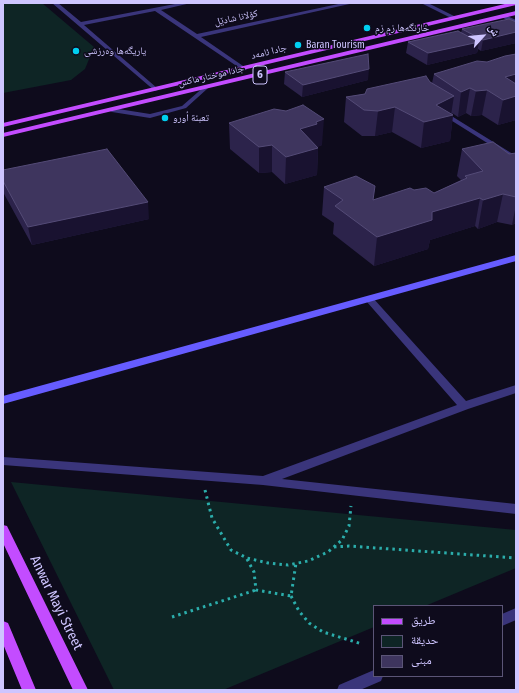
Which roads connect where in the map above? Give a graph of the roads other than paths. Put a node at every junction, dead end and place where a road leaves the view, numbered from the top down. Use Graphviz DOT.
graph roads {
  1 [pos="56,3"];
  2 [pos="188,3"];
  3 [pos="351,3"];
  4 [pos="424,3"];
  5 [pos="516,3"];
  6 [pos="334,4"];
  7 [pos="156,9"];
  8 [pos="516,13"];
  9 [pos="503,16"];
  10 [pos="455,18"];
  11 [pos="516,22"];
  12 [pos="80,24"];
  13 [pos="196,36"];
  14 [pos="244,69"];
  15 [pos="205,88"];
  16 [pos="155,89"];
  17 [pos="436,109"];
  18 [pos="112,110"];
  19 [pos="3,125"];
  20 [pos="3,136"];
  21 [pos="516,159"];
  22 [pos="516,258"];
  23 [pos="370,300"];
  24 [pos="516,389"];
  25 [pos="3,400"];
  26 [pos="464,406"];
  27 [pos="3,461"];
  28 [pos="263,481"];
  29 [pos="516,509"];
  30 [pos="3,530"];
  31 [pos="516,614"];
  32 [pos="503,620"];
  33 [pos="3,627"];
  34 [pos="374,677"];
  35 [pos="29,690"];
  36 [pos="80,690"];
  37 [pos="344,690"];
  1 -- 12 [label="street"];
  2 -- 7 [label="street"];
  3 -- 6 [label="street, کۆلانا شادێل"];
  4 -- 10 [label="street"];
  5 -- 10 [label="main road, جادا ئامەد / 6"];
  6 -- 13 [label="street, کۆلانا شادێل"];
  7 -- 12 [label="street"];
  7 -- 13 [label="street"];
  8 -- 9 [label="main road, جادا موختار ماكس / 6"];
  9 -- 11 [label="lane"];
  9 -- 15 [label="main road, جادا موختار ماكس / 6"];
  10 -- 14 [label="main road, جادا ئامەد / 6"];
  12 -- 16 [label="street"];
  13 -- 14 [label="street"];
  14 -- 16 [label="main road, جادا ئامەد / 6"];
  15 -- 18 [label="main road, جادا موختار ماكس / 6"];
  15 -- 18 [label="lane"];
  16 -- 19 [label="main road, جادا ئامەد / 6"];
  17 -- 21 [label="lane"];
  18 -- 20 [label="main road, جادا موختار ماكس / 6"];
  22 -- 23 [label="street"];
  23 -- 25 [label="street"];
  23 -- 26 [label="street"];
  24 -- 26 [label="street"];
  26 -- 28 [label="street"];
  27 -- 28 [label="street"];
  28 -- 29 [label="street"];
  30 -- 36 [label="main road, Anwar Mayi Street"];
  31 -- 32 [label="street"];
  33 -- 35 [label="main road"];
  34 -- 37 [label="street"];
}
